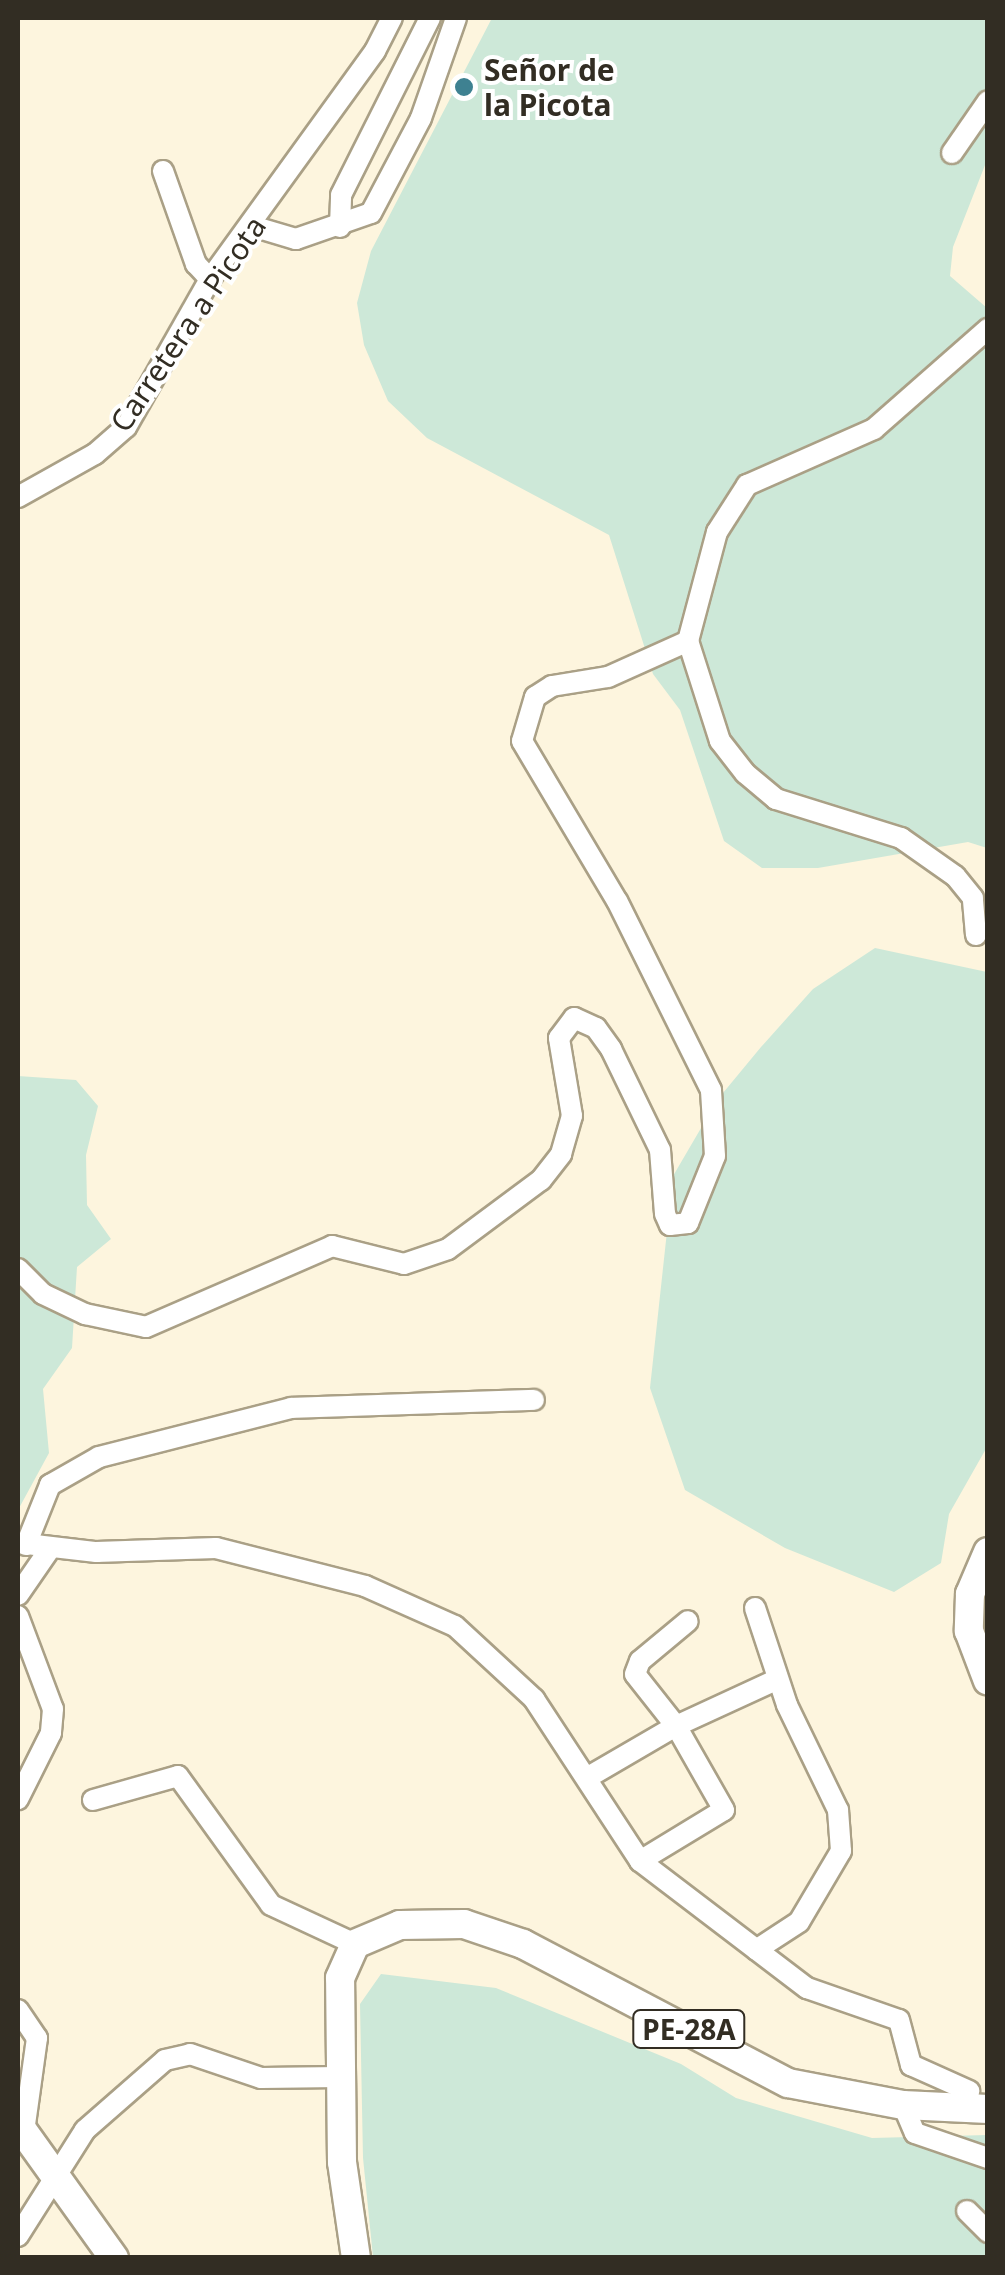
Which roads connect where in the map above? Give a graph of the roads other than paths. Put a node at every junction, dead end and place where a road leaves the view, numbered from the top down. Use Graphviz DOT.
graph roads {
  1 [pos="392,18"];
  2 [pos="430,18"];
  3 [pos="456,18"];
  4 [pos="988,101"];
  5 [pos="952,153"];
  6 [pos="163,171"];
  7 [pos="252,226"];
  8 [pos="340,227"];
  9 [pos="210,279"];
  10 [pos="988,329"];
  11 [pos="18,497"];
  12 [pos="688,641"];
  13 [pos="976,935"];
  14 [pos="18,1269"];
  15 [pos="534,1400"];
  16 [pos="22,1544"];
  17 [pos="50,1550"];
  18 [pos="988,1552"];
  19 [pos="18,1594"];
  20 [pos="755,1608"];
  21 [pos="18,1616"];
  22 [pos="688,1622"];
  23 [pos="778,1679"];
  24 [pos="988,1681"];
  25 [pos="676,1726"];
  26 [pos="590,1776"];
  27 [pos="18,1799"];
  28 [pos="92,1800"];
  29 [pos="640,1861"];
  30 [pos="355,1944"];
  31 [pos="756,1950"];
  32 [pos="18,2010"];
  33 [pos="340,2077"];
  34 [pos="974,2098"];
  35 [pos="903,2105"];
  36 [pos="21,2128"];
  37 [pos="988,2158"];
  38 [pos="56,2183"];
  39 [pos="967,2212"];
  40 [pos="988,2232"];
  41 [pos="18,2236"];
  42 [pos="114,2258"];
  43 [pos="356,2258"];
  1 -- 7 [label="street, Carretera a Picota"];
  2 -- 8 [label="street"];
  3 -- 8 [label="street"];
  4 -- 5 [label="street"];
  6 -- 9 [label="street"];
  7 -- 8 [label="street"];
  7 -- 9 [label="street, Carretera a Picota"];
  9 -- 11 [label="street, Carretera a Picota"];
  10 -- 12 [label="street"];
  12 -- 13 [label="street"];
  12 -- 14 [label="street"];
  15 -- 16 [label="street"];
  16 -- 17 [label="street"];
  17 -- 19 [label="street"];
  17 -- 26 [label="street"];
  18 -- 24 [label="highway"];
  20 -- 23 [label="street"];
  21 -- 27 [label="street"];
  22 -- 25 [label="street"];
  23 -- 25 [label="street"];
  23 -- 31 [label="street"];
  25 -- 26 [label="street"];
  25 -- 29 [label="street"];
  26 -- 29 [label="street"];
  28 -- 30 [label="street"];
  29 -- 31 [label="street"];
  30 -- 33 [label="highway"];
  30 -- 35 [label="highway, PE-28A"];
  31 -- 34 [label="street"];
  32 -- 36 [label="street"];
  33 -- 38 [label="street"];
  33 -- 43 [label="highway"];
  34 -- 35 [label="highway, PE-28A"];
  35 -- 37 [label="street"];
  36 -- 38 [label="highway"];
  38 -- 41 [label="street"];
  38 -- 42 [label="highway"];
  39 -- 40 [label="street"];
}
